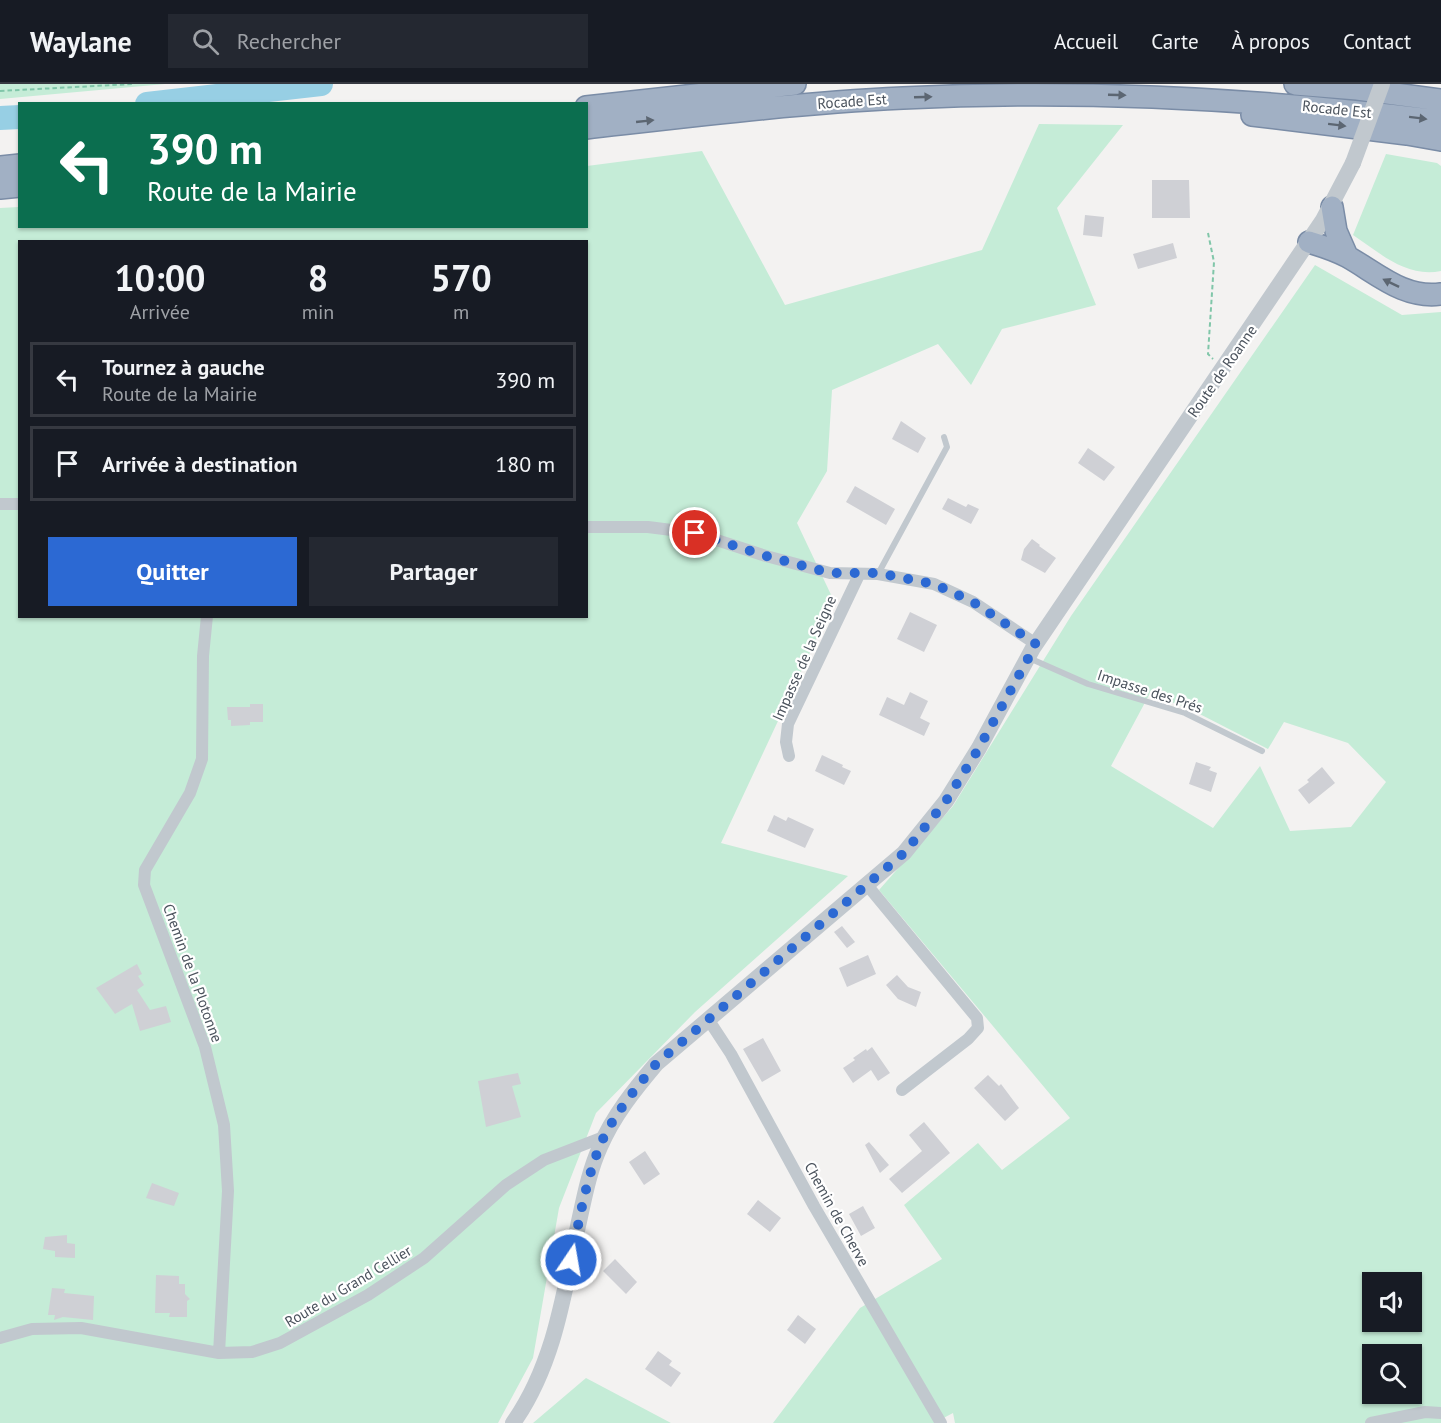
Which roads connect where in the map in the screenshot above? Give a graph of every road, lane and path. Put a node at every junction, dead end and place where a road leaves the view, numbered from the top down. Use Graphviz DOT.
graph roads {
  1 [pos="132,84"];
  2 [pos="795,84"];
  3 [pos="1295,84"];
  4 [pos="1382,84"];
  5 [pos="0,91"];
  6 [pos="1214,99"];
  7 [pos="1441,100"];
  8 [pos="588,107"];
  9 [pos="1441,121"];
  10 [pos="588,128"];
  11 [pos="1441,140"];
  12 [pos="18,165"];
  13 [pos="0,167"];
  14 [pos="18,186"];
  15 [pos="0,188"];
  16 [pos="1332,207"];
  17 [pos="1208,233"];
  18 [pos="1309,243"];
  19 [pos="1347,256"];
  20 [pos="1441,294"];
  21 [pos="1225,367"];
  22 [pos="944,437"];
  23 [pos="0,504"];
  24 [pos="18,504"];
  25 [pos="588,527"];
  26 [pos="878,573"];
  27 [pos="859,575"];
  28 [pos="207,618"];
  29 [pos="1032,651"];
  30 [pos="1262,751"];
  31 [pos="789,756"];
  32 [pos="867,885"];
  33 [pos="708,1019"];
  34 [pos="902,1090"];
  35 [pos="606,1136"];
  36 [pos="0,1338"];
  37 [pos="219,1353"];
  38 [pos="1441,1413"];
  39 [pos="513,1423"];
  40 [pos="941,1423"];
  41 [pos="1371,1423"];
  1 -- 5 [label="path"];
  2 -- 8 [label="highway"];
  3 -- 7 [label="highway, Rocade Est"];
  4 -- 16 [label="street, Route de Roanne, bridge"];
  6 -- 9 [label="highway, Rocade Est, one-way"];
  10 -- 6 [label="highway, Rocade Est, one-way"];
  6 -- 11 [label="highway, one-way"];
  12 -- 13 [label="highway"];
  14 -- 15 [label="highway"];
  16 -- 18 [label="street, Route de Roanne"];
  16 -- 19 [label="highway"];
  17 -- 21 [label="path"];
  18 -- 19 [label="highway"];
  18 -- 21 [label="street, Route de Roanne"];
  20 -- 19 [label="highway, one-way"];
  21 -- 29 [label="street, Route de Roanne"];
  22 -- 26 [label="lane"];
  23 -- 24 [label="street"];
  25 -- 27 [label="street"];
  26 -- 27 [label="street"];
  26 -- 29 [label="street"];
  27 -- 31 [label="street, Impasse de la Seigne"];
  28 -- 37 [label="street, Chemin de la Plotonne"];
  29 -- 30 [label="lane, Impasse des Prés"];
  29 -- 32 [label="street, Route de Roanne"];
  32 -- 33 [label="street, Route de Roanne"];
  32 -- 34 [label="street"];
  33 -- 35 [label="street, Route de Roanne"];
  33 -- 40 [label="street, Chemin de Cherve"];
  35 -- 37 [label="street, Route du Grand Cellier"];
  35 -- 39 [label="street, Route de Roanne"];
  36 -- 37 [label="street, Route du Grand Cellier"];
  38 -- 41 [label="street"];
}
